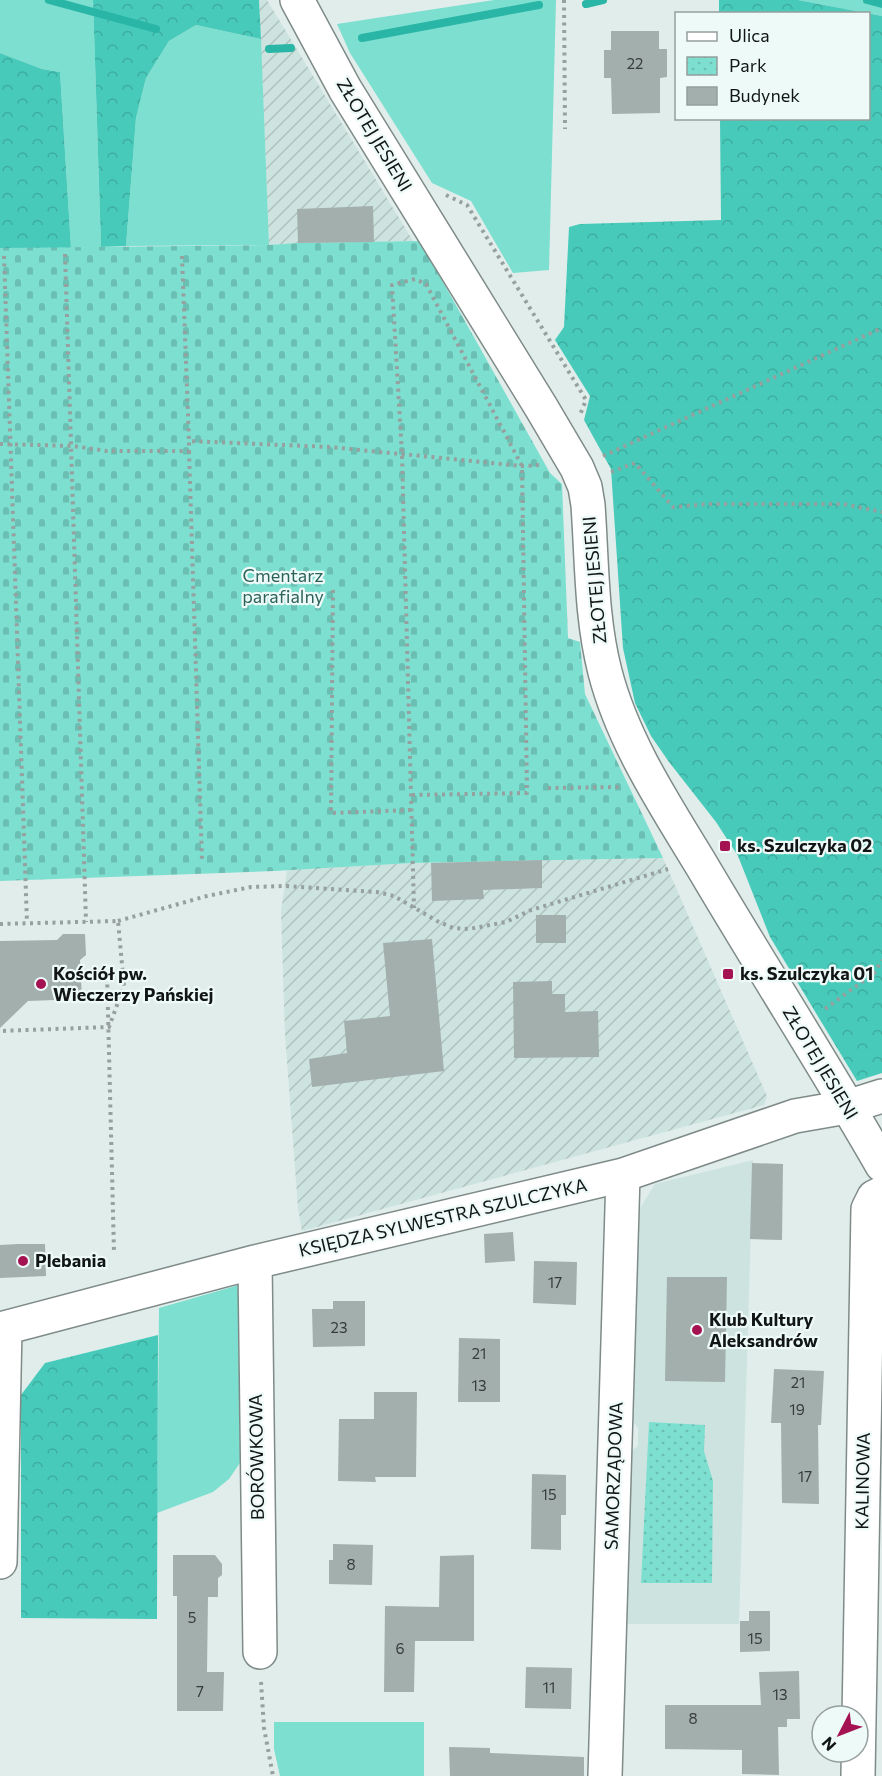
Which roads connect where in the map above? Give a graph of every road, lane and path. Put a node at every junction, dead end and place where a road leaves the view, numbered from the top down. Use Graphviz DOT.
graph roads {
  1 [pos="297,0"];
  2 [pos="564,0"];
  3 [pos="565,129"];
  4 [pos="65,254"];
  5 [pos="4,256"];
  6 [pos="182,256"];
  7 [pos="882,328"];
  8 [pos="189,441"];
  9 [pos="0,444"];
  10 [pos="10,444"];
  11 [pos="73,446"];
  12 [pos="189,451"];
  13 [pos="402,455"];
  14 [pos="522,466"];
  15 [pos="577,468"];
  16 [pos="609,472"];
  17 [pos="882,512"];
  18 [pos="333,590"];
  19 [pos="652,779"];
  20 [pos="548,788"];
  21 [pos="412,795"];
  22 [pos="411,810"];
  23 [pos="202,861"];
  24 [pos="668,868"];
  25 [pos="414,908"];
  26 [pos="118,921"];
  27 [pos="86,922"];
  28 [pos="27,923"];
  29 [pos="0,924"];
  30 [pos="882,960"];
  31 [pos="81,974"];
  32 [pos="821,1012"];
  33 [pos="109,1027"];
  34 [pos="0,1031"];
  35 [pos="882,1096"];
  36 [pos="847,1107"];
  37 [pos="882,1165"];
  38 [pos="623,1175"];
  39 [pos="882,1193"];
  40 [pos="114,1252"];
  41 [pos="255,1262"];
  42 [pos="2,1329"];
  43 [pos="0,1562"];
  44 [pos="260,1652"];
  45 [pos="273,1776"];
  46 [pos="605,1776"];
  47 [pos="858,1776"];
  1 -- 15 [label="street, ZŁOTEJ JESIENI"];
  2 -- 3 [label="path"];
  4 -- 11 [label="path"];
  5 -- 10 [label="path"];
  6 -- 8 [label="path"];
  7 -- 15 [label="path"];
  8 -- 12 [label="path"];
  8 -- 13 [label="path"];
  9 -- 10 [label="path"];
  10 -- 11 [label="path"];
  10 -- 28 [label="path"];
  11 -- 12 [label="path"];
  11 -- 27 [label="path"];
  12 -- 23 [label="path"];
  13 -- 14 [label="path"];
  13 -- 14 [label="path"];
  13 -- 21 [label="path"];
  14 -- 15 [label="path"];
  14 -- 21 [label="path"];
  15 -- 19 [label="street, ZŁOTEJ JESIENI"];
  16 -- 17 [label="path"];
  18 -- 22 [label="path"];
  19 -- 20 [label="path"];
  19 -- 36 [label="street, ZŁOTEJ JESIENI"];
  21 -- 22 [label="path"];
  22 -- 25 [label="path"];
  24 -- 25 [label="path"];
  25 -- 26 [label="path"];
  26 -- 27 [label="path"];
  26 -- 33 [label="path"];
  27 -- 28 [label="path"];
  28 -- 29 [label="path"];
  30 -- 32 [label="path"];
  31 -- 33 [label="path"];
  33 -- 34 [label="path"];
  33 -- 40 [label="path"];
  35 -- 36 [label="street, KSIĘDZA SYLWESTRA SZULCZYKA"];
  36 -- 37 [label="street, ZŁOTEJ JESIENI"];
  36 -- 38 [label="street, KSIĘDZA SYLWESTRA SZULCZYKA"];
  38 -- 41 [label="street, KSIĘDZA SYLWESTRA SZULCZYKA"];
  38 -- 46 [label="street, SAMORZĄDOWA"];
  39 -- 47 [label="street, KALINOWA"];
  41 -- 42 [label="street, KSIĘDZA SYLWESTRA SZULCZYKA"];
  41 -- 44 [label="street, BORÓWKOWA"];
  42 -- 43 [label="street"];
  44 -- 45 [label="path"];
}
